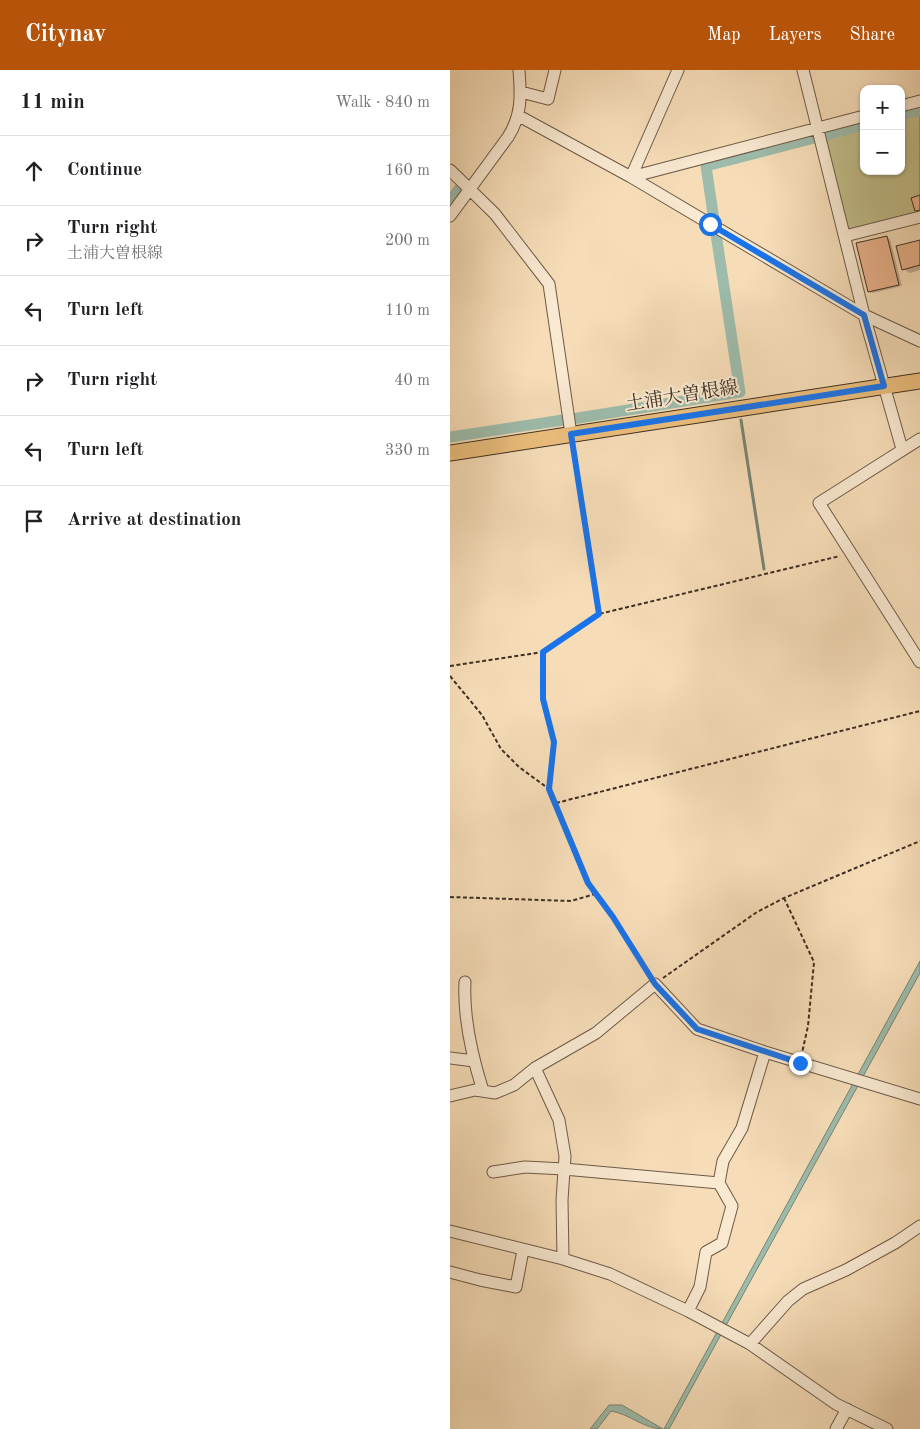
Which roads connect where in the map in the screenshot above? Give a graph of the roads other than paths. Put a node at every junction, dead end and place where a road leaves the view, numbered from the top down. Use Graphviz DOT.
graph roads {
  1 [pos="519,70"];
  2 [pos="555,70"];
  3 [pos="678,70"];
  4 [pos="803,70"];
  5 [pos="521,92"];
  6 [pos="920,101"];
  7 [pos="905,105"];
  8 [pos="519,116"];
  9 [pos="860,117"];
  10 [pos="818,128"];
  11 [pos="450,170"];
  12 [pos="631,177"];
  13 [pos="470,189"];
  14 [pos="450,216"];
  15 [pos="920,216"];
  16 [pos="845,236"];
  17 [pos="864,315"];
  18 [pos="920,341"];
  19 [pos="920,381"];
  20 [pos="884,386"];
  21 [pos="571,434"];
  22 [pos="920,439"];
  23 [pos="902,449"];
  24 [pos="450,454"];
  25 [pos="920,662"];
  26 [pos="465,982"];
  27 [pos="765,1052"];
  28 [pos="450,1058"];
  29 [pos="474,1061"];
  30 [pos="535,1068"];
  31 [pos="483,1091"];
  32 [pos="450,1096"];
  33 [pos="920,1098"];
  34 [pos="564,1168"];
  35 [pos="493,1172"];
  36 [pos="719,1183"];
  37 [pos="920,1226"];
  38 [pos="450,1231"];
  39 [pos="523,1250"];
  40 [pos="563,1259"];
  41 [pos="450,1272"];
  42 [pos="688,1311"];
  43 [pos="750,1344"];
  44 [pos="847,1410"];
  45 [pos="836,1429"];
  46 [pos="887,1429"];
  1 -- 5 [label="street"];
  2 -- 5 [label="street"];
  3 -- 12 [label="street"];
  4 -- 10 [label="street"];
  5 -- 8 [label="street"];
  6 -- 7 [label="street"];
  8 -- 12 [label="street"];
  8 -- 13 [label="street"];
  9 -- 10 [label="street"];
  10 -- 12 [label="street"];
  10 -- 16 [label="street"];
  11 -- 13 [label="street"];
  12 -- 17 [label="street"];
  13 -- 14 [label="street"];
  13 -- 21 [label="street"];
  15 -- 16 [label="street"];
  16 -- 17 [label="street"];
  17 -- 18 [label="street"];
  17 -- 20 [label="street"];
  19 -- 20 [label="main road, 土浦大曽根線"];
  20 -- 21 [label="main road, 土浦大曽根線"];
  20 -- 23 [label="street"];
  21 -- 24 [label="main road, 土浦大曽根線"];
  22 -- 23 [label="street"];
  23 -- 25 [label="street"];
  26 -- 29 [label="street"];
  27 -- 30 [label="street"];
  27 -- 33 [label="street"];
  27 -- 36 [label="street"];
  28 -- 29 [label="street"];
  29 -- 31 [label="street"];
  30 -- 31 [label="street"];
  30 -- 34 [label="street"];
  31 -- 32 [label="street"];
  34 -- 35 [label="street"];
  34 -- 36 [label="street"];
  34 -- 40 [label="street"];
  36 -- 42 [label="street"];
  37 -- 43 [label="street"];
  38 -- 39 [label="street"];
  39 -- 40 [label="street"];
  39 -- 41 [label="street"];
  40 -- 42 [label="street"];
  42 -- 43 [label="street"];
  43 -- 44 [label="street"];
  44 -- 45 [label="street"];
  44 -- 46 [label="street"];
}
